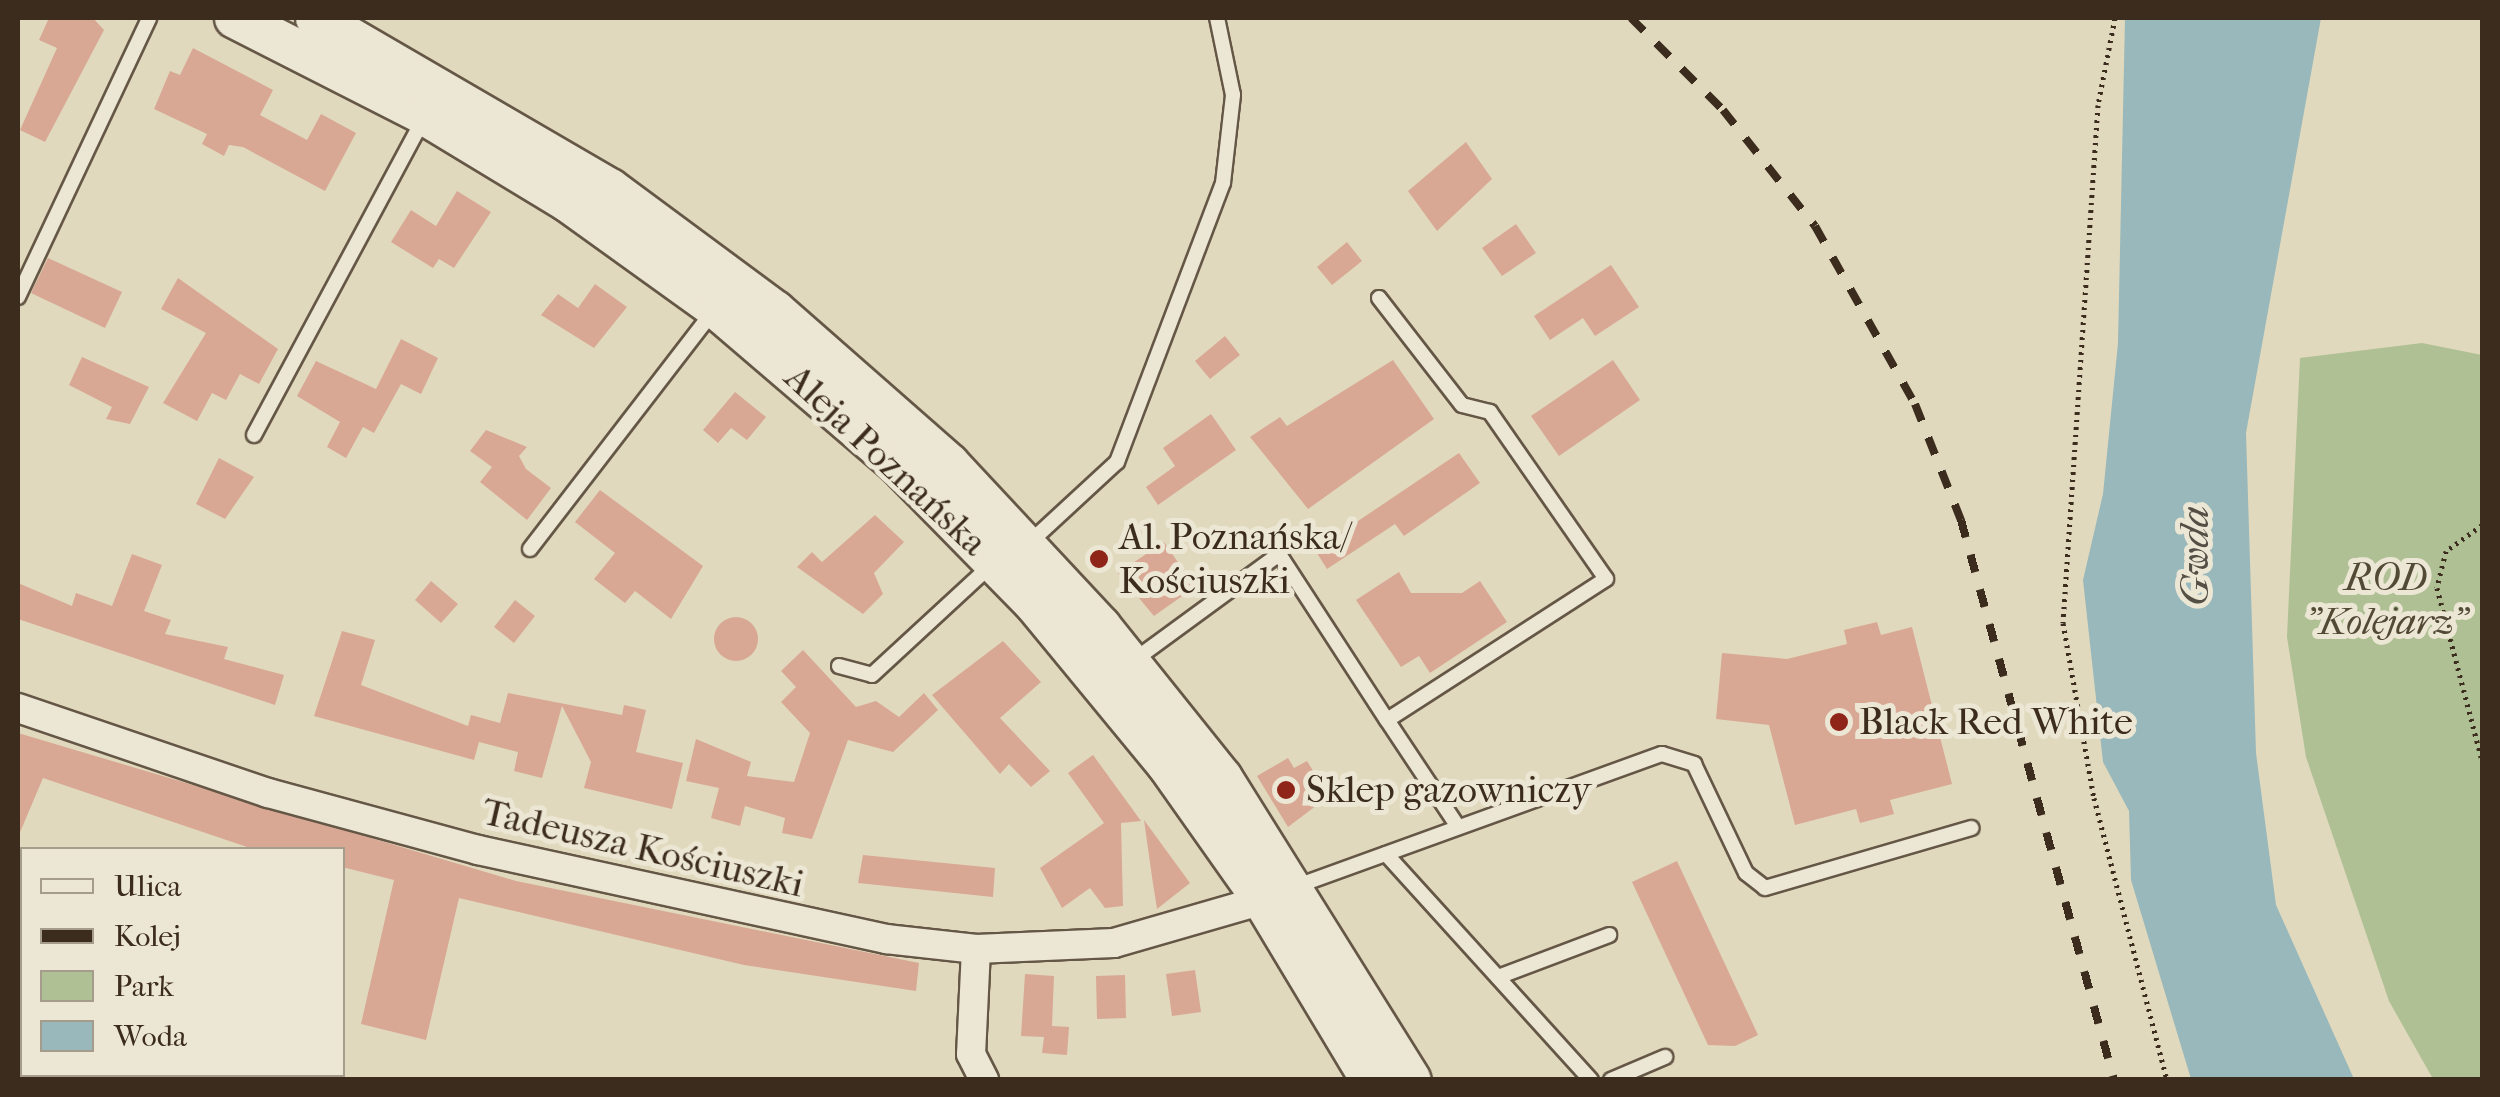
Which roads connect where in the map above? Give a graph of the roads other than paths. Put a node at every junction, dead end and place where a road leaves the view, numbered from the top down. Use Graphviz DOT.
graph roads {
  1 [pos="149,18"];
  2 [pos="235,18"];
  3 [pos="316,18"];
  4 [pos="1217,18"];
  5 [pos="425,115"];
  6 [pos="18,297"];
  7 [pos="1379,298"];
  8 [pos="716,308"];
  9 [pos="254,435"];
  10 [pos="530,549"];
  11 [pos="1011,553"];
  12 [pos="1131,662"];
  13 [pos="839,666"];
  14 [pos="18,708"];
  15 [pos="1387,720"];
  16 [pos="1458,828"];
  17 [pos="1971,828"];
  18 [pos="1386,854"];
  19 [pos="1280,893"];
  20 [pos="1609,934"];
  21 [pos="976,948"];
  22 [pos="1498,977"];
  23 [pos="1665,1058"];
  24 [pos="984,1080"];
  25 [pos="1371,1080"];
  26 [pos="1411,1080"];
  27 [pos="1591,1080"];
  28 [pos="1611,1080"];
  1 -- 6 [label="lane"];
  2 -- 5 [label="main road, Aleja Poznańska"];
  3 -- 11 [label="main road, Aleja Poznańska"];
  4 -- 11 [label="lane"];
  5 -- 8 [label="main road, Aleja Poznańska"];
  5 -- 9 [label="lane"];
  7 -- 15 [label="lane"];
  8 -- 10 [label="lane"];
  8 -- 11 [label="main road, Aleja Poznańska"];
  11 -- 12 [label="main road, Aleja Poznańska"];
  11 -- 13 [label="lane"];
  11 -- 19 [label="main road, Aleja Poznańska"];
  12 -- 15 [label="lane"];
  12 -- 19 [label="main road, Aleja Poznańska"];
  14 -- 21 [label="street, Tadeusza Kościuszki"];
  15 -- 16 [label="lane"];
  16 -- 17 [label="lane"];
  16 -- 18 [label="lane"];
  18 -- 19 [label="lane"];
  18 -- 22 [label="lane"];
  19 -- 21 [label="street, Tadeusza Kościuszki"];
  19 -- 25 [label="main road, Aleja Poznańska"];
  19 -- 26 [label="main road, Aleja Poznańska"];
  20 -- 22 [label="lane"];
  21 -- 24 [label="street"];
  22 -- 27 [label="lane"];
  23 -- 28 [label="lane"];
}
